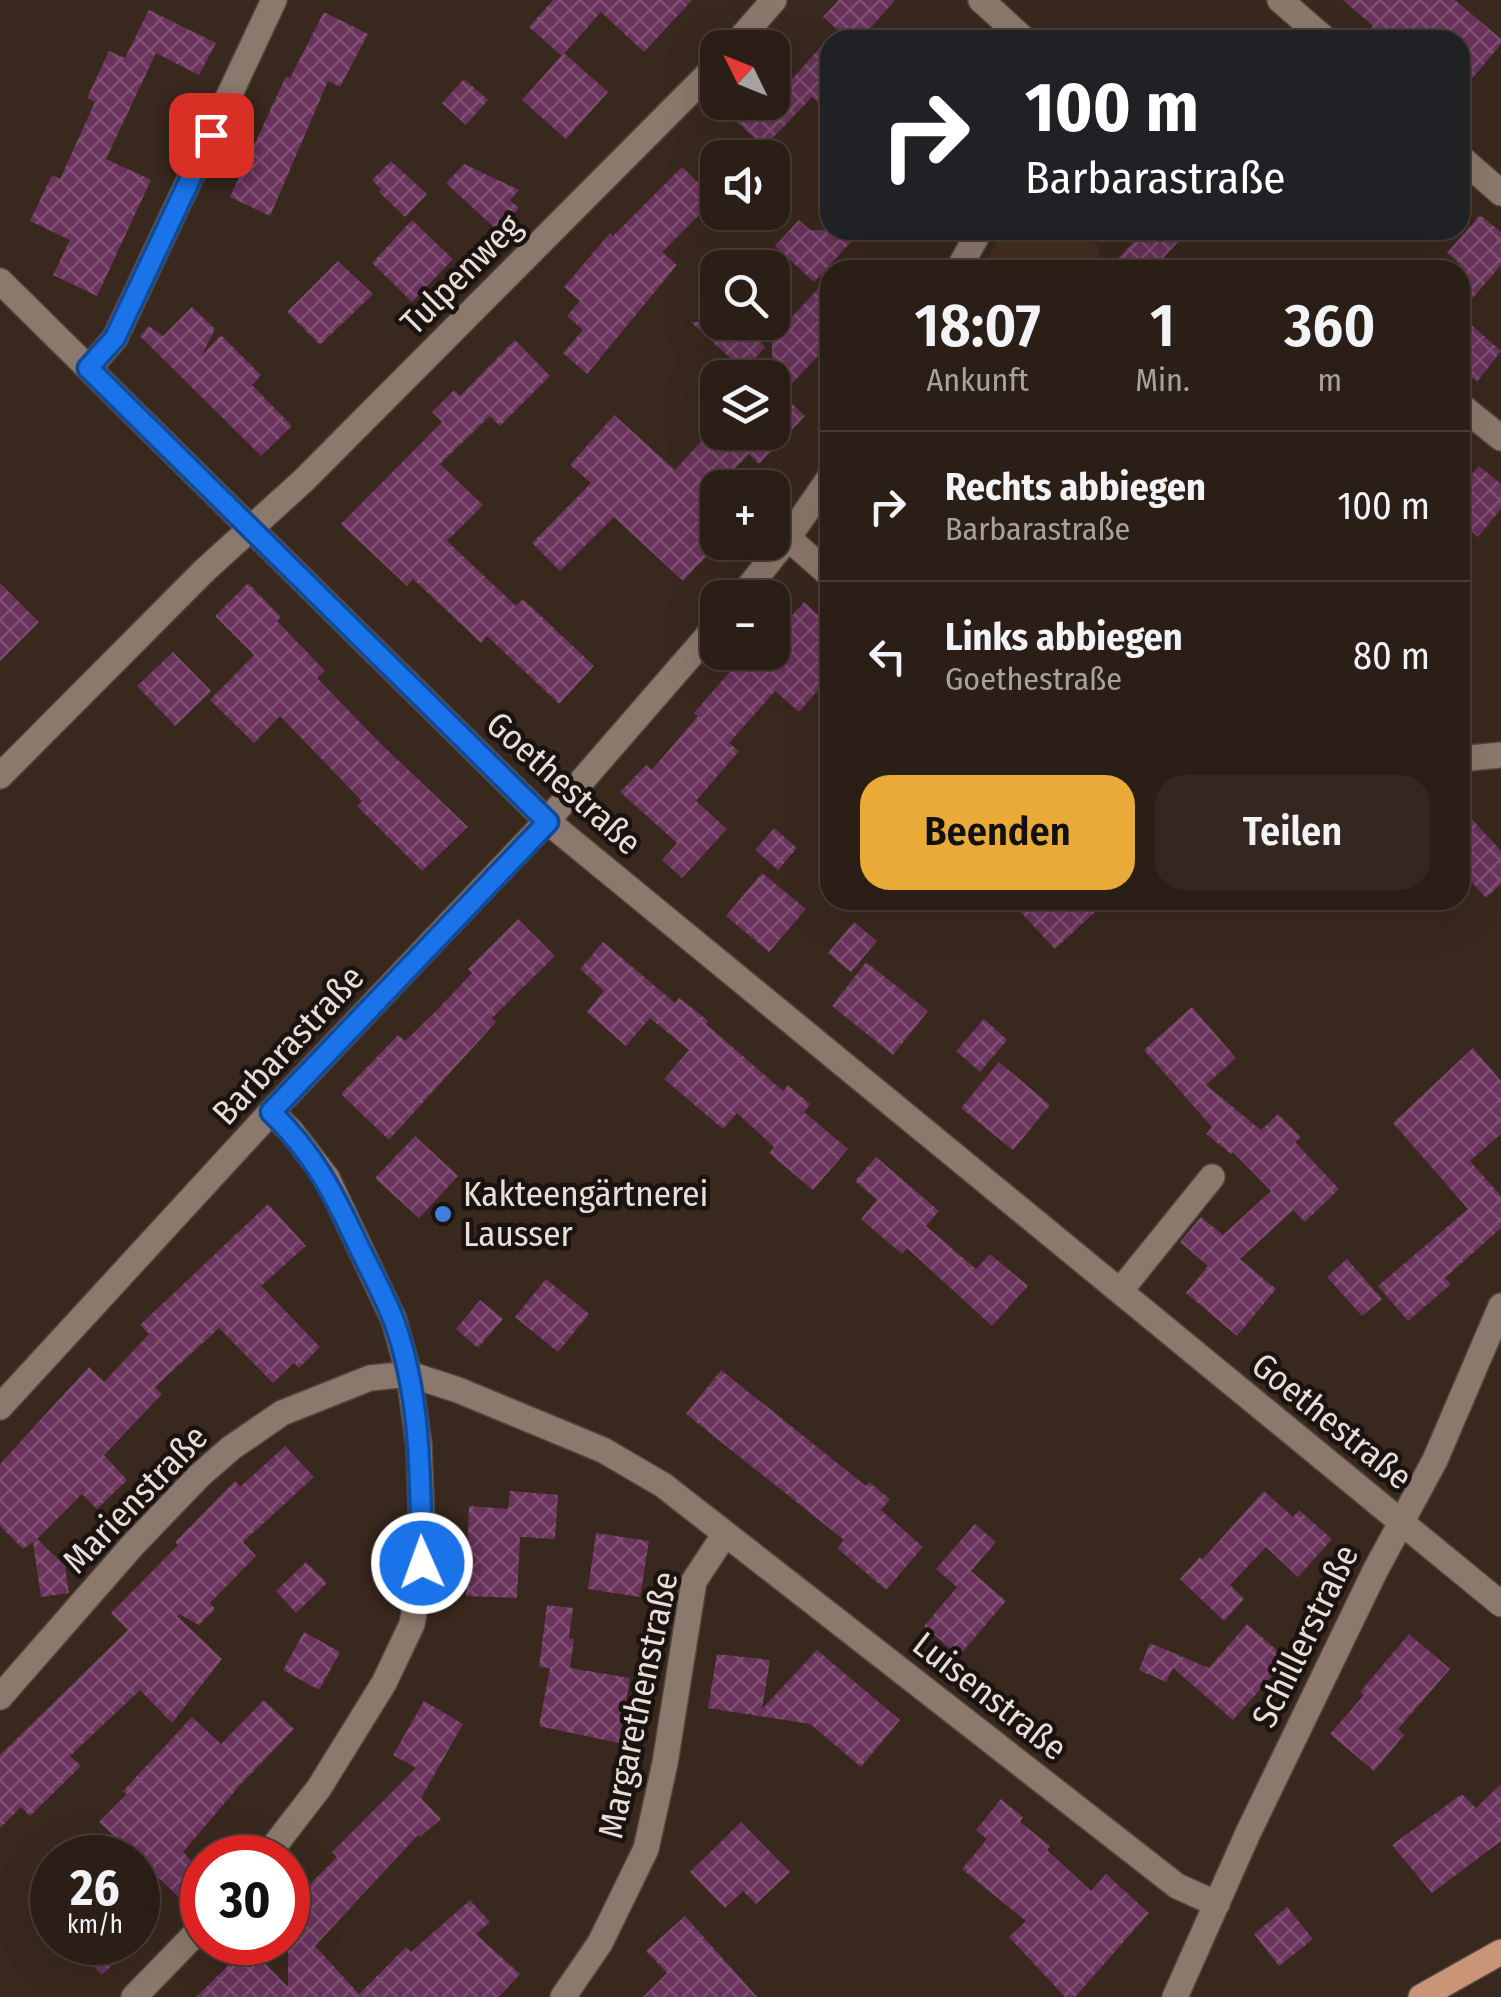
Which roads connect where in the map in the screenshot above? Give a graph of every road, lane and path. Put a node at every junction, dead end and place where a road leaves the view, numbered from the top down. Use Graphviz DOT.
graph roads {
  1 [pos="274,0"];
  2 [pos="774,0"];
  3 [pos="981,0"];
  4 [pos="1280,0"];
  5 [pos="748,30"];
  6 [pos="1014,30"];
  7 [pos="1314,30"];
  8 [pos="700,82"];
  9 [pos="1470,166"];
  10 [pos="1501,193"];
  11 [pos="0,281"];
  12 [pos="88,368"];
  13 [pos="1470,413"];
  14 [pos="1501,438"];
  15 [pos="820,492"];
  16 [pos="250,530"];
  17 [pos="790,535"];
  18 [pos="790,540"];
  19 [pos="770,560"];
  20 [pos="820,566"];
  21 [pos="754,580"];
  22 [pos="700,645"];
  23 [pos="1501,755"];
  24 [pos="1470,758"];
  25 [pos="0,776"];
  26 [pos="548,822"];
  27 [pos="271,1112"];
  28 [pos="1212,1177"];
  29 [pos="1120,1292"];
  30 [pos="1501,1306"];
  31 [pos="409,1374"];
  32 [pos="0,1407"];
  33 [pos="1401,1522"];
  34 [pos="725,1534"];
  35 [pos="1501,1604"];
  36 [pos="0,1697"];
  37 [pos="283,1835"];
  38 [pos="1217,1904"];
  39 [pos="180,1950"];
  40 [pos="1501,1952"];
  41 [pos="134,1997"];
  42 [pos="564,1997"];
  43 [pos="1175,1997"];
  44 [pos="1421,1997"];
  1 -- 12 [label="street"];
  2 -- 5 [label="street"];
  3 -- 6 [label="street"];
  4 -- 7 [label="street"];
  8 -- 16 [label="street, Tulpenweg"];
  9 -- 10 [label="street"];
  11 -- 12 [label="street, Goethestraße"];
  12 -- 16 [label="street, Goethestraße"];
  13 -- 14 [label="street"];
  15 -- 17 [label="street"];
  16 -- 25 [label="street, Tulpenweg"];
  16 -- 26 [label="street, Goethestraße"];
  18 -- 20 [label="street"];
  19 -- 21 [label="street"];
  22 -- 26 [label="street, Barbarastraße"];
  23 -- 24 [label="street"];
  26 -- 27 [label="street, Barbarastraße"];
  26 -- 29 [label="street, Goethestraße"];
  27 -- 31 [label="street"];
  27 -- 32 [label="street, Barbarastraße"];
  28 -- 29 [label="street"];
  29 -- 33 [label="street, Goethestraße"];
  30 -- 33 [label="street, Schillerstraße"];
  31 -- 34 [label="street, Marienstraße"];
  31 -- 36 [label="street, Marienstraße"];
  31 -- 37 [label="street"];
  33 -- 35 [label="street, Goethestraße"];
  33 -- 38 [label="street, Schillerstraße"];
  34 -- 38 [label="street, Luisenstraße"];
  34 -- 42 [label="street, Margarethenstraße"];
  38 -- 43 [label="street, Schillerstraße"];
  39 -- 41 [label="street"];
  40 -- 44 [label="main road"];
}
